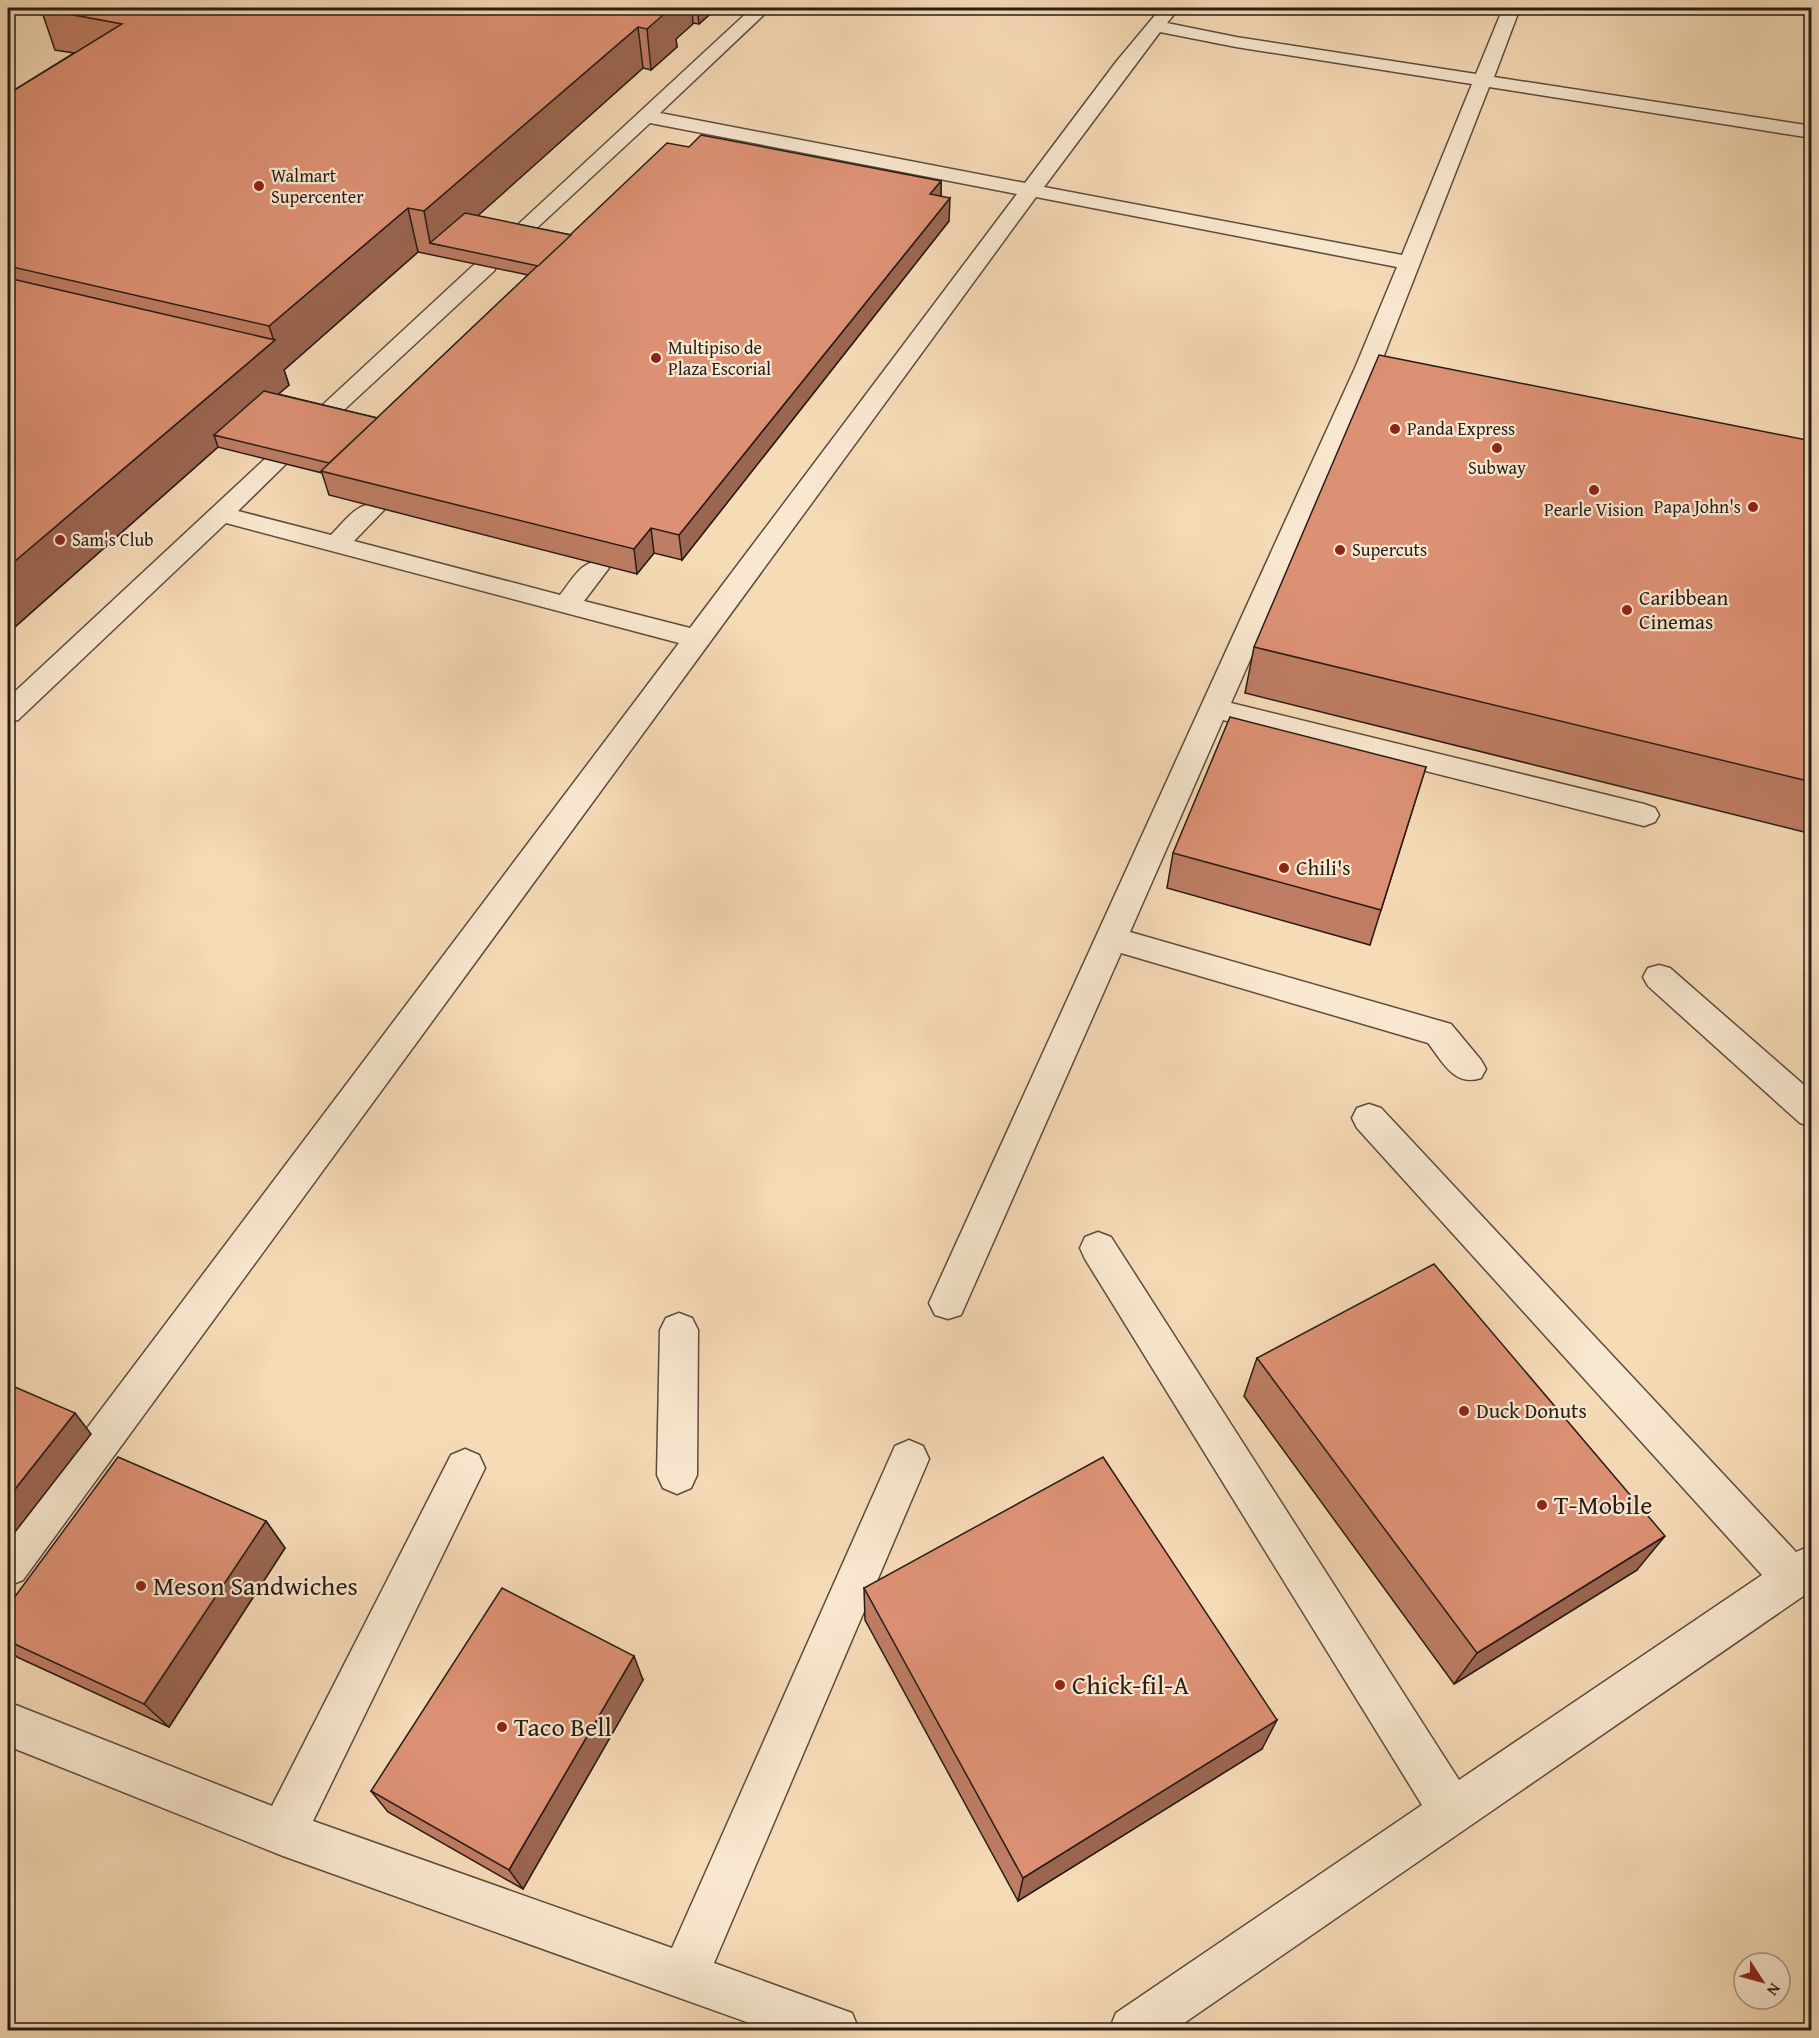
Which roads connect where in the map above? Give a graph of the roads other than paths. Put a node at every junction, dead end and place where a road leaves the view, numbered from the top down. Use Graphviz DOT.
graph roads {
  1 [pos="762,8"];
  2 [pos="1512,8"];
  3 [pos="1163,16"];
  4 [pos="1483,80"];
  5 [pos="645,117"];
  6 [pos="1812,132"];
  7 [pos="751,137"];
  8 [pos="735,153"];
  9 [pos="841,154"];
  10 [pos="826,170"];
  11 [pos="936,172"];
  12 [pos="921,189"];
  13 [pos="1031,190"];
  14 [pos="518,235"];
  15 [pos="1410,263"];
  16 [pos="486,266"];
  17 [pos="324,416"];
  18 [pos="276,462"];
  19 [pos="371,510"];
  20 [pos="220,514"];
  21 [pos="337,544"];
  22 [pos="596,568"];
  23 [pos="566,605"];
  24 [pos="697,639"];
  25 [pos="1216,709"];
  26 [pos="8,713"];
  27 [pos="1644,815"];
  28 [pos="1112,939"];
  29 [pos="1659,977"];
  30 [pos="1469,1069"];
  31 [pos="1812,1113"];
  32 [pos="1369,1118"];
  33 [pos="1098,1248"];
  34 [pos="948,1303"];
  35 [pos="679,1330"];
  36 [pos="909,1459"];
  37 [pos="465,1468"];
  38 [pos="677,1475"];
  39 [pos="8,1566"];
  40 [pos="1802,1572"];
  41 [pos="8,1724"];
  42 [pos="1452,1811"];
  43 [pos="283,1833"];
  44 [pos="684,1976"];
  45 [pos="835,2031"];
  46 [pos="1132,2031"];
  1 -- 5 [label="lane"];
  2 -- 4 [label="lane"];
  3 -- 4 [label="lane"];
  3 -- 13 [label="lane"];
  4 -- 6 [label="lane"];
  4 -- 15 [label="lane"];
  5 -- 7 [label="lane"];
  5 -- 14 [label="lane"];
  7 -- 8 [label="lane"];
  7 -- 9 [label="lane"];
  9 -- 10 [label="lane"];
  9 -- 11 [label="lane"];
  11 -- 12 [label="lane"];
  11 -- 13 [label="lane"];
  13 -- 15 [label="lane"];
  13 -- 24 [label="lane"];
  15 -- 25 [label="lane"];
  16 -- 17 [label="lane"];
  18 -- 20 [label="lane"];
  19 -- 21 [label="lane"];
  20 -- 21 [label="lane"];
  20 -- 26 [label="lane"];
  21 -- 23 [label="lane"];
  22 -- 23 [label="lane"];
  23 -- 24 [label="lane"];
  24 -- 39 [label="lane"];
  25 -- 27 [label="lane"];
  25 -- 28 [label="lane"];
  28 -- 30 [label="lane"];
  28 -- 34 [label="lane"];
  29 -- 31 [label="lane"];
  32 -- 40 [label="lane"];
  33 -- 42 [label="lane"];
  35 -- 38 [label="lane"];
  36 -- 44 [label="lane"];
  37 -- 43 [label="lane"];
  40 -- 42 [label="lane"];
  41 -- 43 [label="lane"];
  42 -- 46 [label="lane"];
  43 -- 44 [label="lane"];
  44 -- 45 [label="lane"];
}
